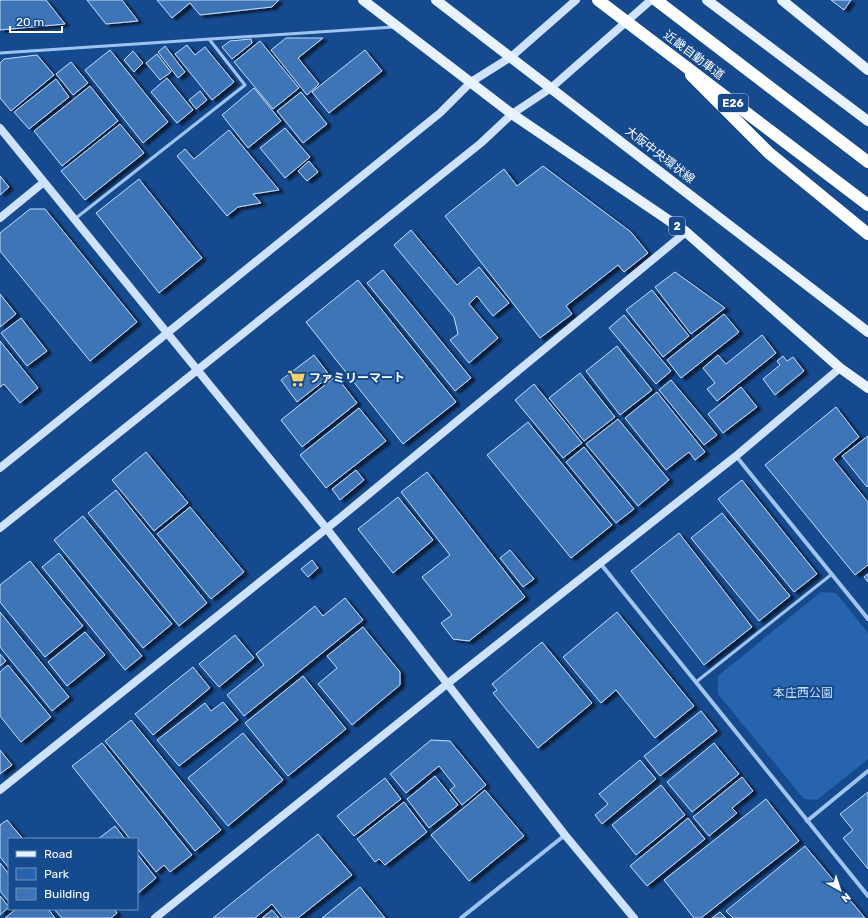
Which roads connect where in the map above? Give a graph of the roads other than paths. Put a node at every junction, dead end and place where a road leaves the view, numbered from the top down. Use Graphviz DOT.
graph roads {
  1 [pos="363,0"];
  2 [pos="436,0"];
  3 [pos="576,0"];
  4 [pos="598,0"];
  5 [pos="652,0"];
  6 [pos="656,0"];
  7 [pos="707,0"];
  8 [pos="782,0"];
  9 [pos="398,27"];
  10 [pos="209,39"];
  11 [pos="0,53"];
  12 [pos="510,57"];
  13 [pos="677,60"];
  14 [pos="868,70"];
  15 [pos="471,82"];
  16 [pos="551,88"];
  17 [pos="512,114"];
  18 [pos="868,122"];
  19 [pos="0,128"];
  20 [pos="868,162"];
  21 [pos="44,182"];
  22 [pos="868,205"];
  23 [pos="0,218"];
  24 [pos="74,220"];
  25 [pos="686,232"];
  26 [pos="868,234"];
  27 [pos="868,332"];
  28 [pos="167,334"];
  29 [pos="840,368"];
  30 [pos="197,371"];
  31 [pos="868,388"];
  32 [pos="736,456"];
  33 [pos="0,468"];
  34 [pos="0,528"];
  35 [pos="327,529"];
  36 [pos="600,563"];
  37 [pos="832,574"];
  38 [pos="868,619"];
  39 [pos="696,682"];
  40 [pos="447,684"];
  41 [pos="868,772"];
  42 [pos="0,790"];
  43 [pos="807,821"];
  44 [pos="565,834"];
  45 [pos="868,896"];
  46 [pos="155,918"];
  47 [pos="461,918"];
  48 [pos="634,918"];
  1 -- 9 [label="main road, 2"];
  2 -- 12 [label="main road, 大阪中央環状線"];
  3 -- 12 [label="street"];
  4 -- 13 [label="highway, 近畿自動車道 / E26, bridge"];
  5 -- 16 [label="street"];
  6 -- 20 [label="highway, 近畿自動車道"];
  7 -- 18 [label="main road"];
  8 -- 14 [label="main road"];
  9 -- 10 [label="lane"];
  9 -- 15 [label="main road, 2"];
  10 -- 11 [label="lane"];
  10 -- 24 [label="lane"];
  12 -- 15 [label="street"];
  12 -- 16 [label="main road, 大阪中央環状線"];
  13 -- 22 [label="highway, 近畿自動車道 / E26, bridge"];
  13 -- 26 [label="highway, bridge"];
  15 -- 17 [label="main road, 2"];
  15 -- 28 [label="street"];
  16 -- 17 [label="street"];
  16 -- 27 [label="main road, 大阪中央環状線"];
  17 -- 25 [label="main road, 2"];
  17 -- 30 [label="street"];
  19 -- 21 [label="street"];
  21 -- 23 [label="street"];
  21 -- 24 [label="street"];
  24 -- 28 [label="street"];
  25 -- 29 [label="main road, 2"];
  25 -- 35 [label="street"];
  28 -- 30 [label="street"];
  28 -- 33 [label="street"];
  29 -- 31 [label="main road, 2"];
  29 -- 32 [label="street"];
  30 -- 34 [label="street"];
  30 -- 35 [label="street"];
  32 -- 36 [label="street"];
  32 -- 37 [label="street"];
  35 -- 40 [label="street"];
  35 -- 42 [label="street"];
  36 -- 39 [label="street"];
  36 -- 40 [label="street"];
  37 -- 38 [label="street"];
  37 -- 39 [label="lane"];
  39 -- 43 [label="street"];
  40 -- 44 [label="street"];
  40 -- 46 [label="street"];
  41 -- 43 [label="street"];
  43 -- 45 [label="street"];
  44 -- 47 [label="street"];
  44 -- 48 [label="street"];
}
